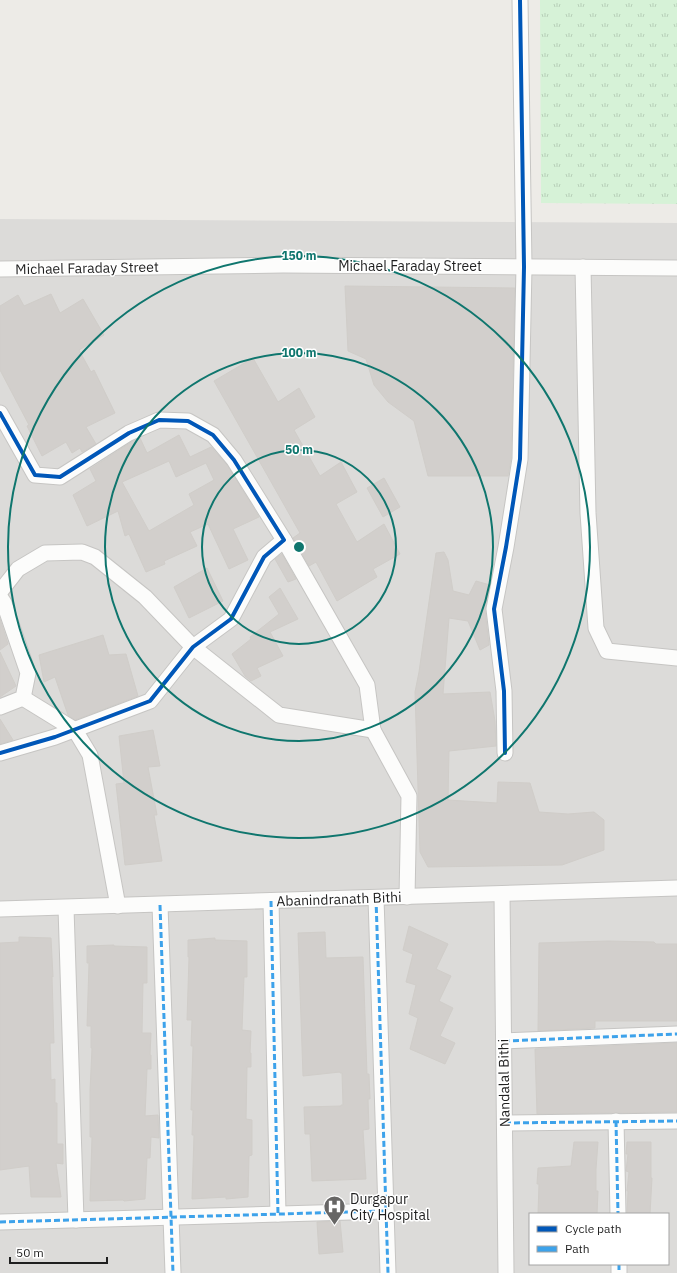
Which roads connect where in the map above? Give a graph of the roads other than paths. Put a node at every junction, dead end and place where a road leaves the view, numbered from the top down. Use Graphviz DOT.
graph roads {
  1 [pos="520,0"];
  2 [pos="524,267"];
  3 [pos="583,267"];
  4 [pos="677,268"];
  5 [pos="0,269"];
  6 [pos="1,417"];
  7 [pos="284,540"];
  8 [pos="0,592"];
  9 [pos="0,597"];
  10 [pos="193,647"];
  11 [pos="677,658"];
  12 [pos="23,698"];
  13 [pos="0,707"];
  14 [pos="75,730"];
  15 [pos="373,730"];
  16 [pos="0,753"];
  17 [pos="505,753"];
  18 [pos="677,888"];
  19 [pos="502,894"];
  20 [pos="407,897"];
  21 [pos="376,898"];
  22 [pos="272,901"];
  23 [pos="160,905"];
  24 [pos="118,906"];
  25 [pos="66,908"];
  26 [pos="0,909"];
  27 [pos="677,1034"];
  28 [pos="504,1041"];
  29 [pos="677,1120"];
  30 [pos="616,1121"];
  31 [pos="505,1123"];
  32 [pos="386,1211"];
  33 [pos="618,1213"];
  34 [pos="278,1214"];
  35 [pos="171,1217"];
  36 [pos="76,1220"];
  37 [pos="0,1222"];
  38 [pos="174,1273"];
  39 [pos="388,1273"];
  40 [pos="506,1273"];
  1 -- 2 [label="street"];
  2 -- 3 [label="street, Michael Faraday Street"];
  2 -- 5 [label="street, Michael Faraday Street"];
  2 -- 17 [label="street"];
  3 -- 4 [label="street, Michael Faraday Street"];
  3 -- 11 [label="street"];
  6 -- 7 [label="street"];
  7 -- 10 [label="street"];
  7 -- 15 [label="street"];
  8 -- 10 [label="street"];
  9 -- 12 [label="street"];
  10 -- 14 [label="street"];
  10 -- 15 [label="street"];
  12 -- 13 [label="street"];
  12 -- 14 [label="street"];
  14 -- 16 [label="street"];
  14 -- 24 [label="street"];
  15 -- 20 [label="street"];
  18 -- 19 [label="street, Abanindranath Bithi"];
  19 -- 20 [label="street, Abanindranath Bithi"];
  19 -- 28 [label="street, Nandalal Bithi"];
  20 -- 21 [label="street, Abanindranath Bithi"];
  21 -- 22 [label="street, Abanindranath Bithi"];
  21 -- 32 [label="street"];
  22 -- 23 [label="street, Abanindranath Bithi"];
  22 -- 34 [label="street"];
  23 -- 24 [label="street, Abanindranath Bithi"];
  23 -- 35 [label="street"];
  24 -- 25 [label="street, Abanindranath Bithi"];
  25 -- 26 [label="street, Abanindranath Bithi"];
  25 -- 36 [label="street"];
  27 -- 28 [label="street"];
  28 -- 31 [label="street, Nandalal Bithi"];
  29 -- 30 [label="street"];
  30 -- 31 [label="street"];
  30 -- 33 [label="street"];
  31 -- 40 [label="street, Nandalal Bithi"];
  32 -- 34 [label="street"];
  32 -- 39 [label="street"];
  34 -- 35 [label="street"];
  35 -- 36 [label="street"];
  35 -- 38 [label="street"];
  36 -- 37 [label="street"];
}
